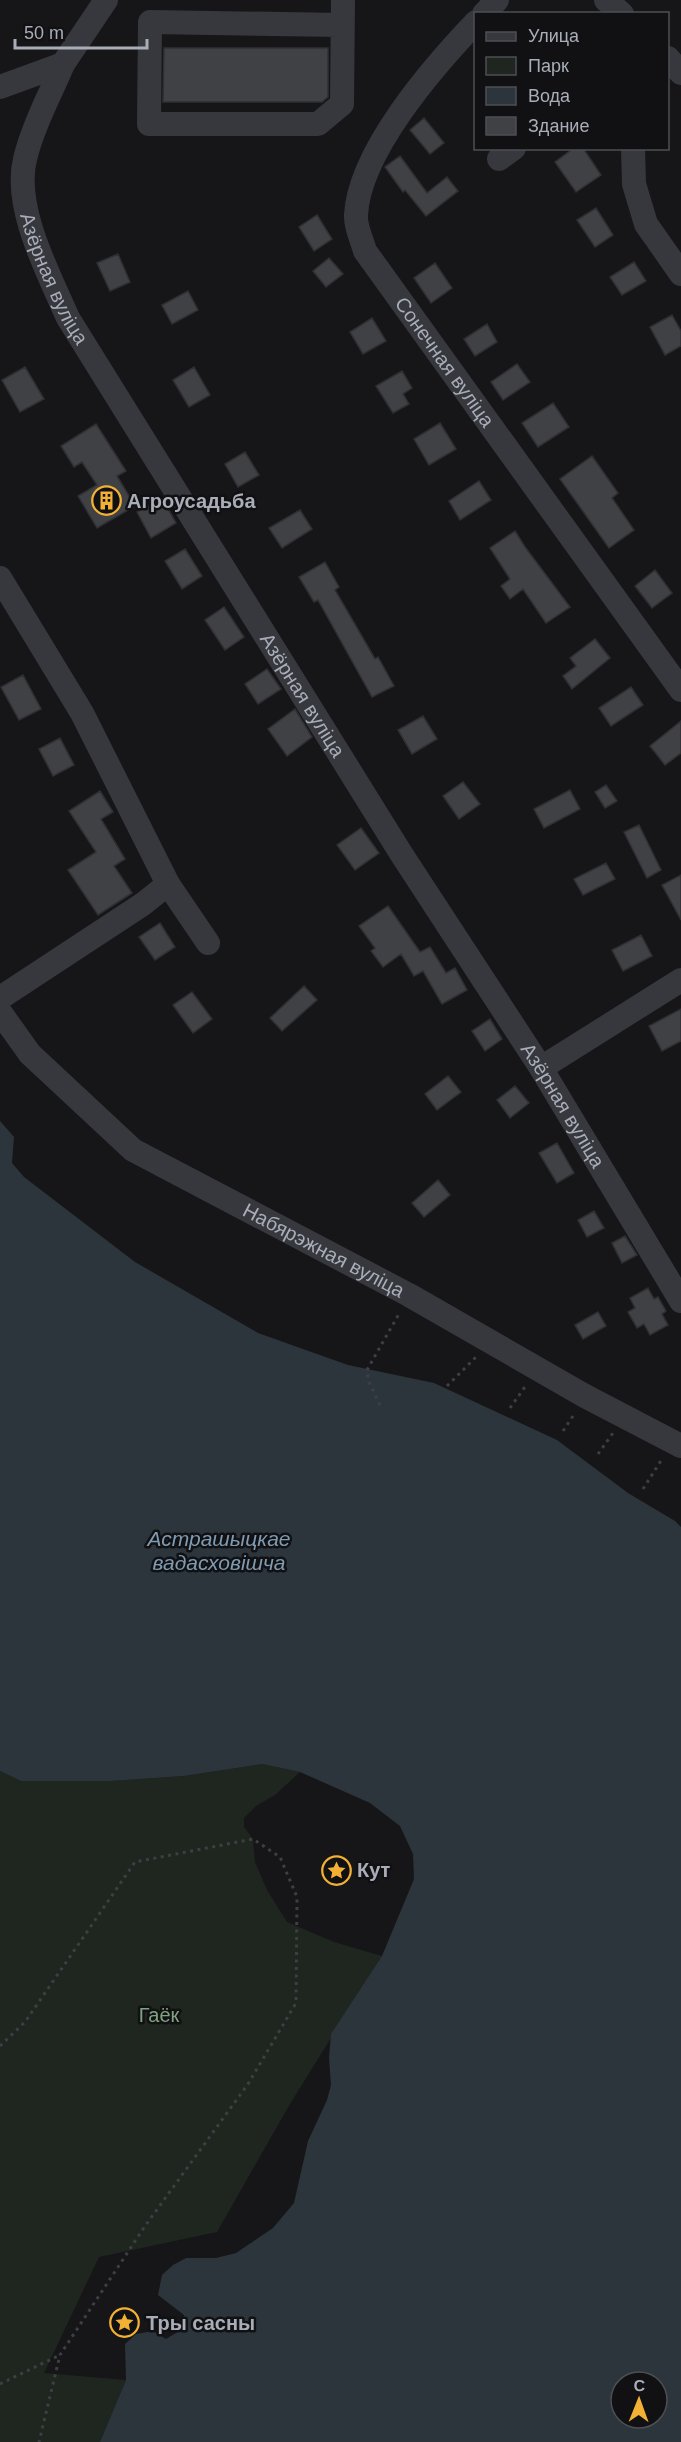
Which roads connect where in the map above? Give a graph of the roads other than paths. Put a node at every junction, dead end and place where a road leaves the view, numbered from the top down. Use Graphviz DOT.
graph roads {
  1 [pos="106,0"];
  2 [pos="343,0"];
  3 [pos="497,0"];
  4 [pos="486,12"];
  5 [pos="474,24"];
  6 [pos="342,25"];
  7 [pos="63,64"];
  8 [pos="0,87"];
  9 [pos="633,150"];
  10 [pos="681,274"];
  11 [pos="0,578"];
  12 [pos="681,690"];
  13 [pos="168,884"];
  14 [pos="208,943"];
  15 [pos="681,980"];
  16 [pos="0,998"];
  17 [pos="0,1012"];
  18 [pos="541,1068"];
  19 [pos="681,1301"];
  20 [pos="676,1444"];
  1 -- 7 [label="street"];
  2 -- 6 [label="street"];
  3 -- 4 [label="street"];
  5 -- 12 [label="street, Сонечная вуліца"];
  6 -- 6 [label="street"];
  7 -- 8 [label="street"];
  7 -- 18 [label="street, Азёрная вуліца"];
  9 -- 10 [label="street"];
  11 -- 13 [label="street"];
  13 -- 14 [label="street"];
  13 -- 16 [label="street"];
  15 -- 18 [label="street"];
  17 -- 20 [label="street, Набярэжная вуліца"];
  18 -- 19 [label="street, Азёрная вуліца"];
}
